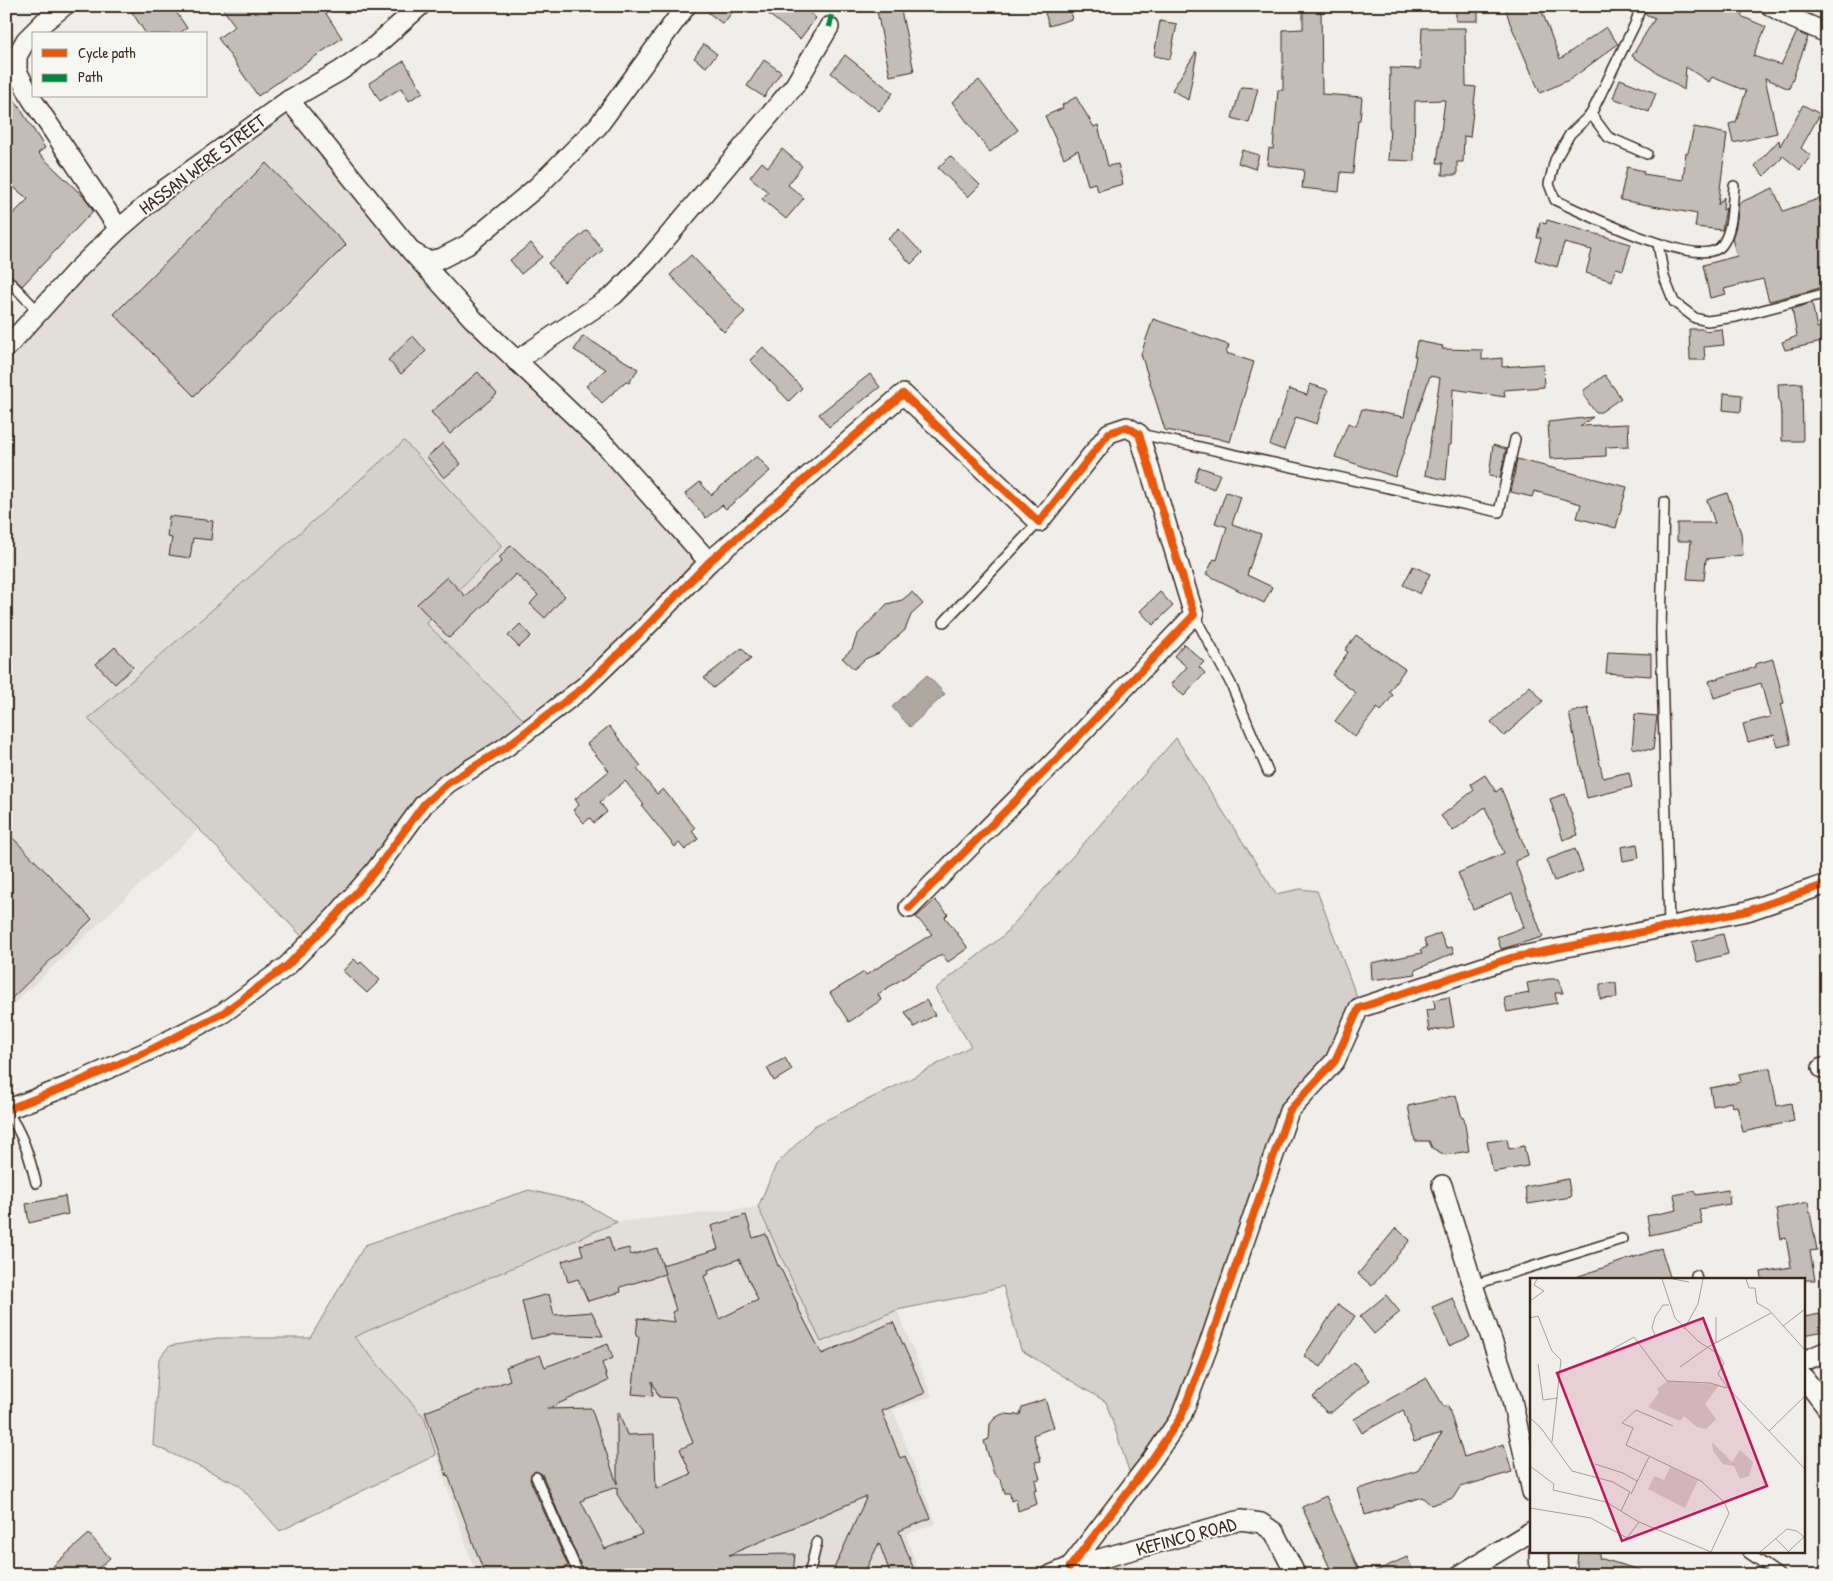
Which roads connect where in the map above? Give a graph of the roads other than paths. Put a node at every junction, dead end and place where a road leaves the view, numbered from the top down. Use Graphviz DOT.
graph roads {
  1 [pos="64,6"];
  2 [pos="420,6"];
  3 [pos="686,6"];
  4 [pos="1641,6"];
  5 [pos="1771,6"];
  6 [pos="830,27"];
  7 [pos="34,32"];
  8 [pos="1827,33"];
  9 [pos="32,34"];
  10 [pos="289,100"];
  11 [pos="1591,114"];
  12 [pos="1647,154"];
  13 [pos="1734,186"];
  14 [pos="119,228"];
  15 [pos="1658,244"];
  16 [pos="412,252"];
  17 [pos="6,278"];
  18 [pos="1827,293"];
  19 [pos="39,312"];
  20 [pos="6,348"];
  21 [pos="516,361"];
  22 [pos="1140,434"];
  23 [pos="1516,439"];
  24 [pos="1664,502"];
  25 [pos="1039,522"];
  26 [pos="709,562"];
  27 [pos="1194,615"];
  28 [pos="944,622"];
  29 [pos="1268,772"];
  30 [pos="1827,884"];
  31 [pos="909,908"];
  32 [pos="1669,928"];
  33 [pos="6,1110"];
  34 [pos="36,1183"];
  35 [pos="1442,1185"];
  36 [pos="1622,1239"];
  37 [pos="1473,1285"];
  38 [pos="1827,1351"];
  39 [pos="1806,1360"];
  40 [pos="1806,1381"];
  41 [pos="1827,1408"];
  42 [pos="536,1477"];
  43 [pos="1530,1483"];
  44 [pos="1530,1532"];
  45 [pos="817,1542"];
  46 [pos="1539,1554"];
  47 [pos="1750,1554"];
  48 [pos="1070,1567"];
  49 [pos="579,1575"];
  50 [pos="809,1575"];
  51 [pos="1051,1575"];
  52 [pos="1296,1575"];
  53 [pos="1460,1575"];
  54 [pos="1540,1575"];
  55 [pos="1780,1575"];
  1 -- 7 [label="street"];
  2 -- 10 [label="street, HASSAN WERE STREET"];
  3 -- 16 [label="street"];
  4 -- 11 [label="lane"];
  5 -- 8 [label="street"];
  6 -- 21 [label="street"];
  9 -- 14 [label="street"];
  10 -- 14 [label="street, HASSAN WERE STREET"];
  10 -- 16 [label="street"];
  11 -- 12 [label="lane"];
  11 -- 15 [label="lane"];
  13 -- 15 [label="lane"];
  14 -- 19 [label="street, HASSAN WERE STREET"];
  15 -- 18 [label="lane"];
  16 -- 21 [label="street"];
  17 -- 19 [label="lane"];
  19 -- 20 [label="street, HASSAN WERE STREET"];
  21 -- 26 [label="street"];
  22 -- 23 [label="lane"];
  22 -- 25 [label="street"];
  22 -- 27 [label="street"];
  24 -- 32 [label="lane"];
  25 -- 26 [label="street"];
  25 -- 28 [label="lane"];
  26 -- 33 [label="street"];
  27 -- 29 [label="lane"];
  27 -- 31 [label="street"];
  30 -- 32 [label="street"];
  32 -- 48 [label="street"];
  33 -- 34 [label="lane"];
  35 -- 37 [label="street"];
  36 -- 37 [label="lane"];
  37 -- 43 [label="street"];
  38 -- 39 [label="street"];
  40 -- 41 [label="street"];
  42 -- 49 [label="lane"];
  44 -- 53 [label="street"];
  45 -- 50 [label="lane"];
  46 -- 54 [label="street"];
  47 -- 55 [label="lane"];
  48 -- 51 [label="street, KEFINCO ROAD"];
  48 -- 52 [label="street, KEFINCO ROAD"];
}
